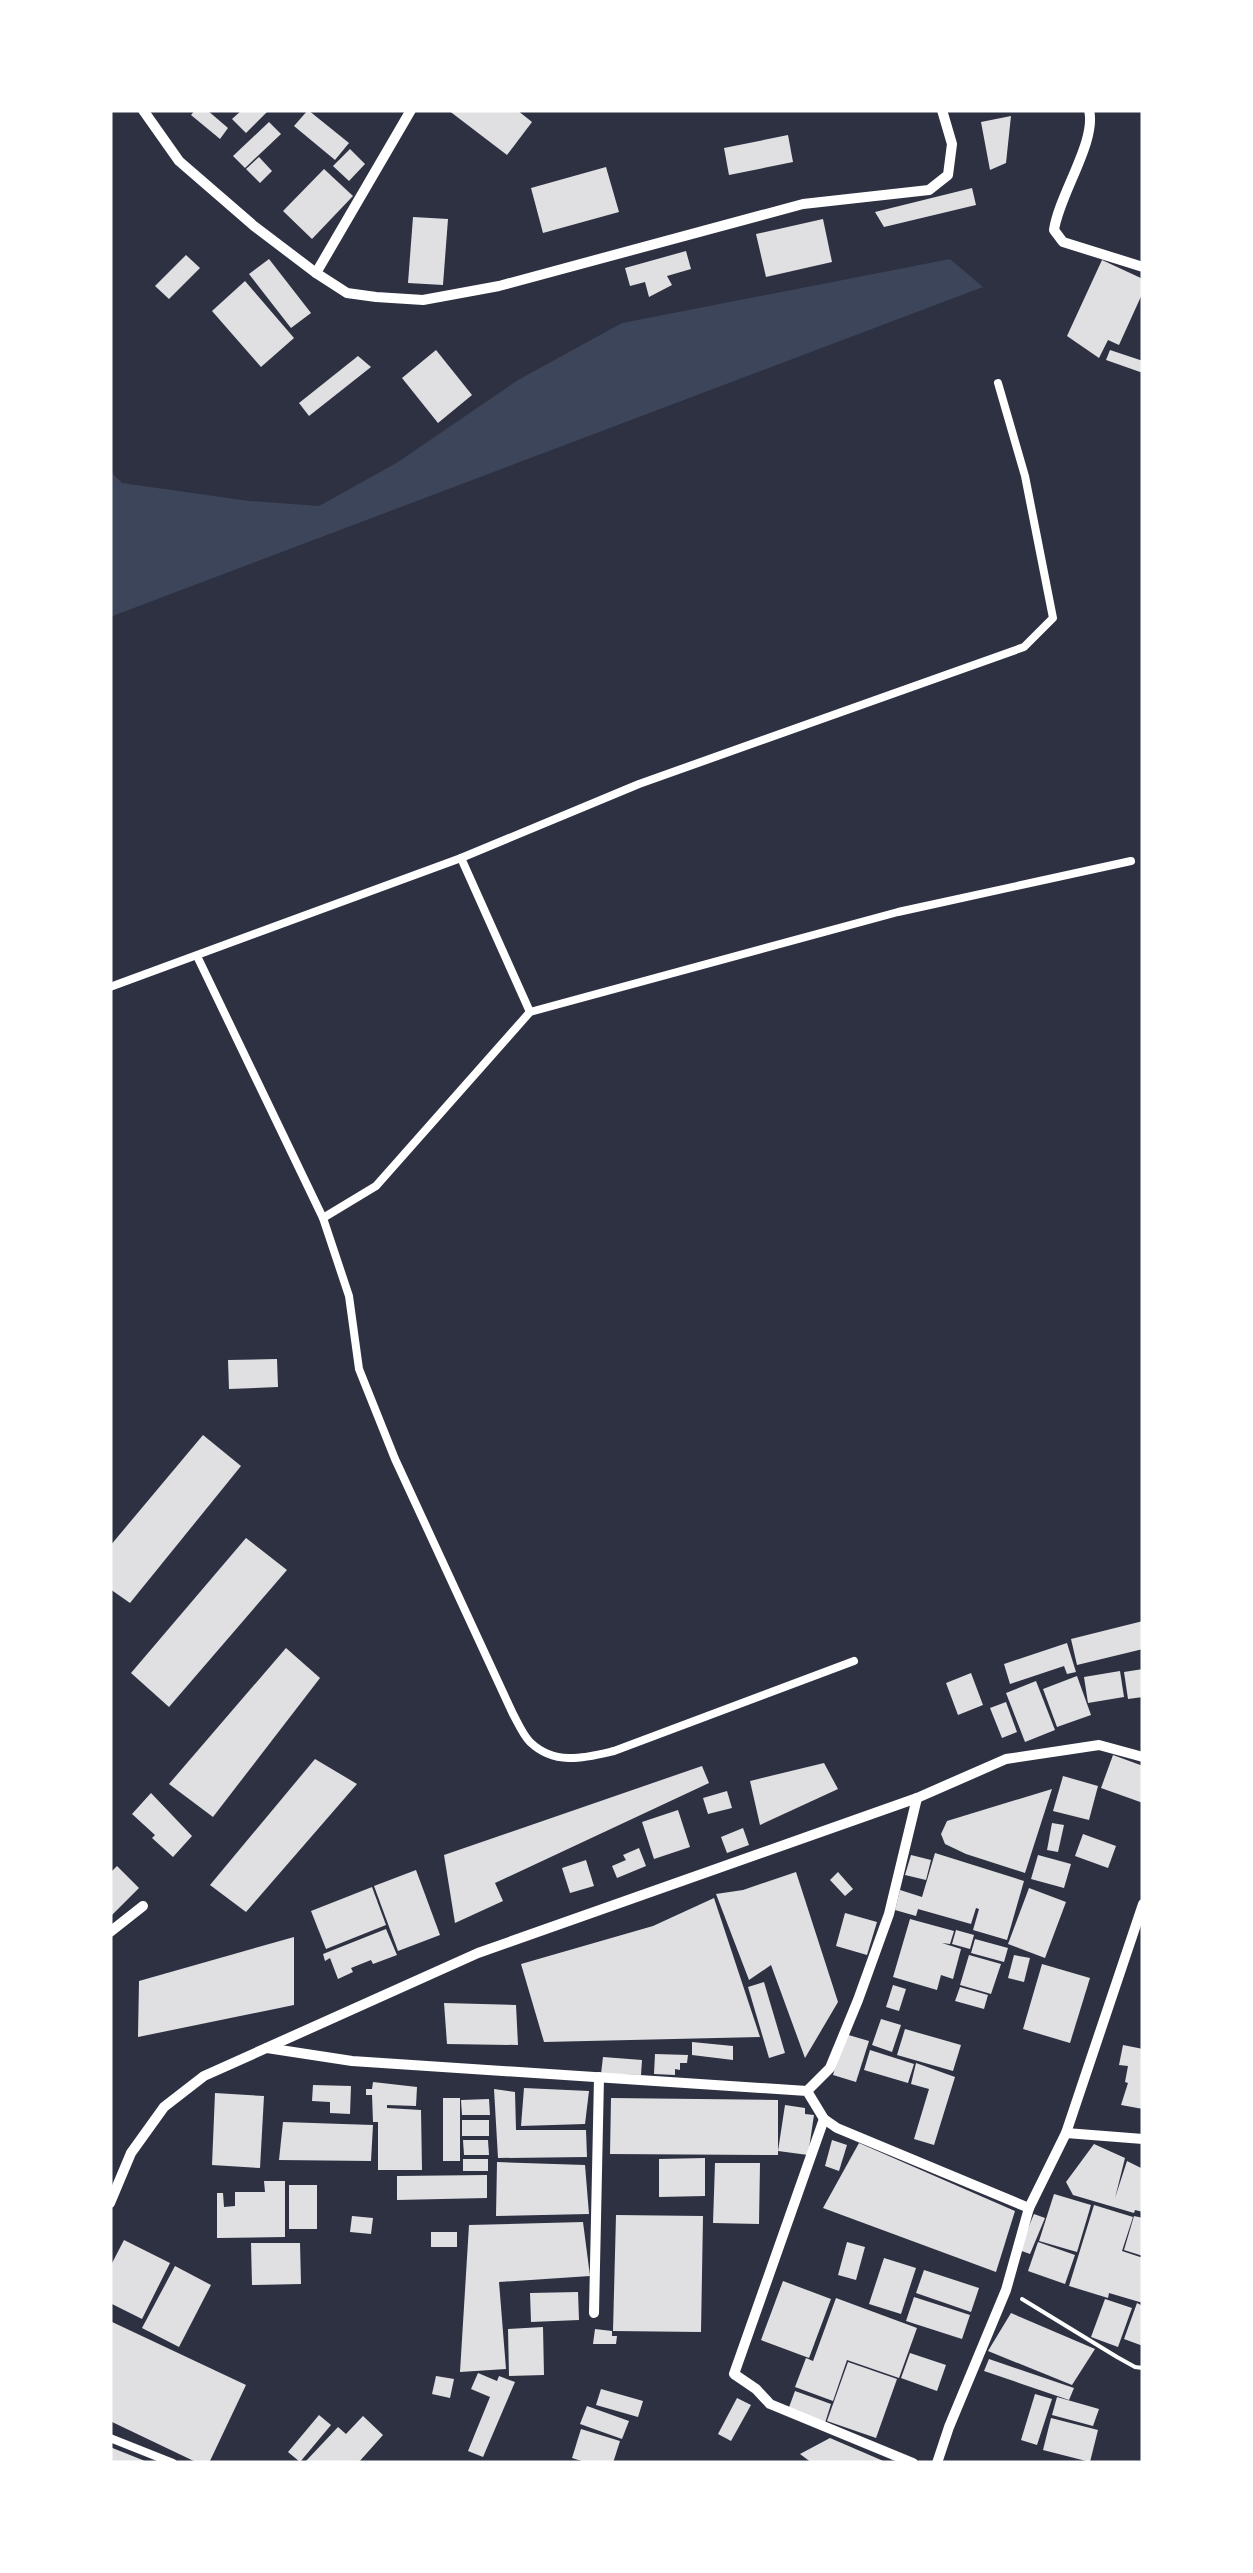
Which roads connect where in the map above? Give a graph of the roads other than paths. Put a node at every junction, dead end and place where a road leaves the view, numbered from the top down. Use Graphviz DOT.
graph roads {
  1 [pos="142,110"];
  2 [pos="411,110"];
  3 [pos="942,110"];
  4 [pos="1089,110"];
  5 [pos="1143,267"];
  6 [pos="316,273"];
  7 [pos="998,383"];
  8 [pos="461,858"];
  9 [pos="1131,861"];
  10 [pos="197,956"];
  11 [pos="110,987"];
  12 [pos="530,1012"];
  13 [pos="323,1218"];
  14 [pos="854,1662"];
  15 [pos="1143,1756"];
  16 [pos="917,1798"];
  17 [pos="1143,1904"];
  18 [pos="143,1906"];
  19 [pos="110,1932"];
  20 [pos="263,2048"];
  21 [pos="598,2077"];
  22 [pos="808,2090"];
  23 [pos="824,2119"];
  24 [pos="1066,2133"];
  25 [pos="1143,2139"];
  26 [pos="110,2203"];
  27 [pos="1029,2208"];
  28 [pos="594,2313"];
  29 [pos="110,2438"];
  30 [pos="173,2463"];
  31 [pos="913,2463"];
  32 [pos="937,2463"];
  1 -- 6 [label="street"];
  2 -- 6 [label="street"];
  3 -- 6 [label="street"];
  4 -- 5 [label="street"];
  7 -- 8 [label="lane"];
  8 -- 10 [label="lane"];
  8 -- 12 [label="lane"];
  9 -- 12 [label="lane"];
  10 -- 11 [label="lane"];
  10 -- 13 [label="lane"];
  12 -- 13 [label="lane"];
  13 -- 14 [label="lane"];
  15 -- 16 [label="street"];
  16 -- 20 [label="street"];
  16 -- 22 [label="street"];
  17 -- 24 [label="street"];
  18 -- 19 [label="street"];
  20 -- 21 [label="street"];
  20 -- 26 [label="street"];
  21 -- 22 [label="street"];
  21 -- 28 [label="street"];
  22 -- 23 [label="street"];
  23 -- 27 [label="street"];
  23 -- 31 [label="street"];
  24 -- 25 [label="street"];
  24 -- 27 [label="street"];
  27 -- 32 [label="street"];
  29 -- 30 [label="lane"];
}
